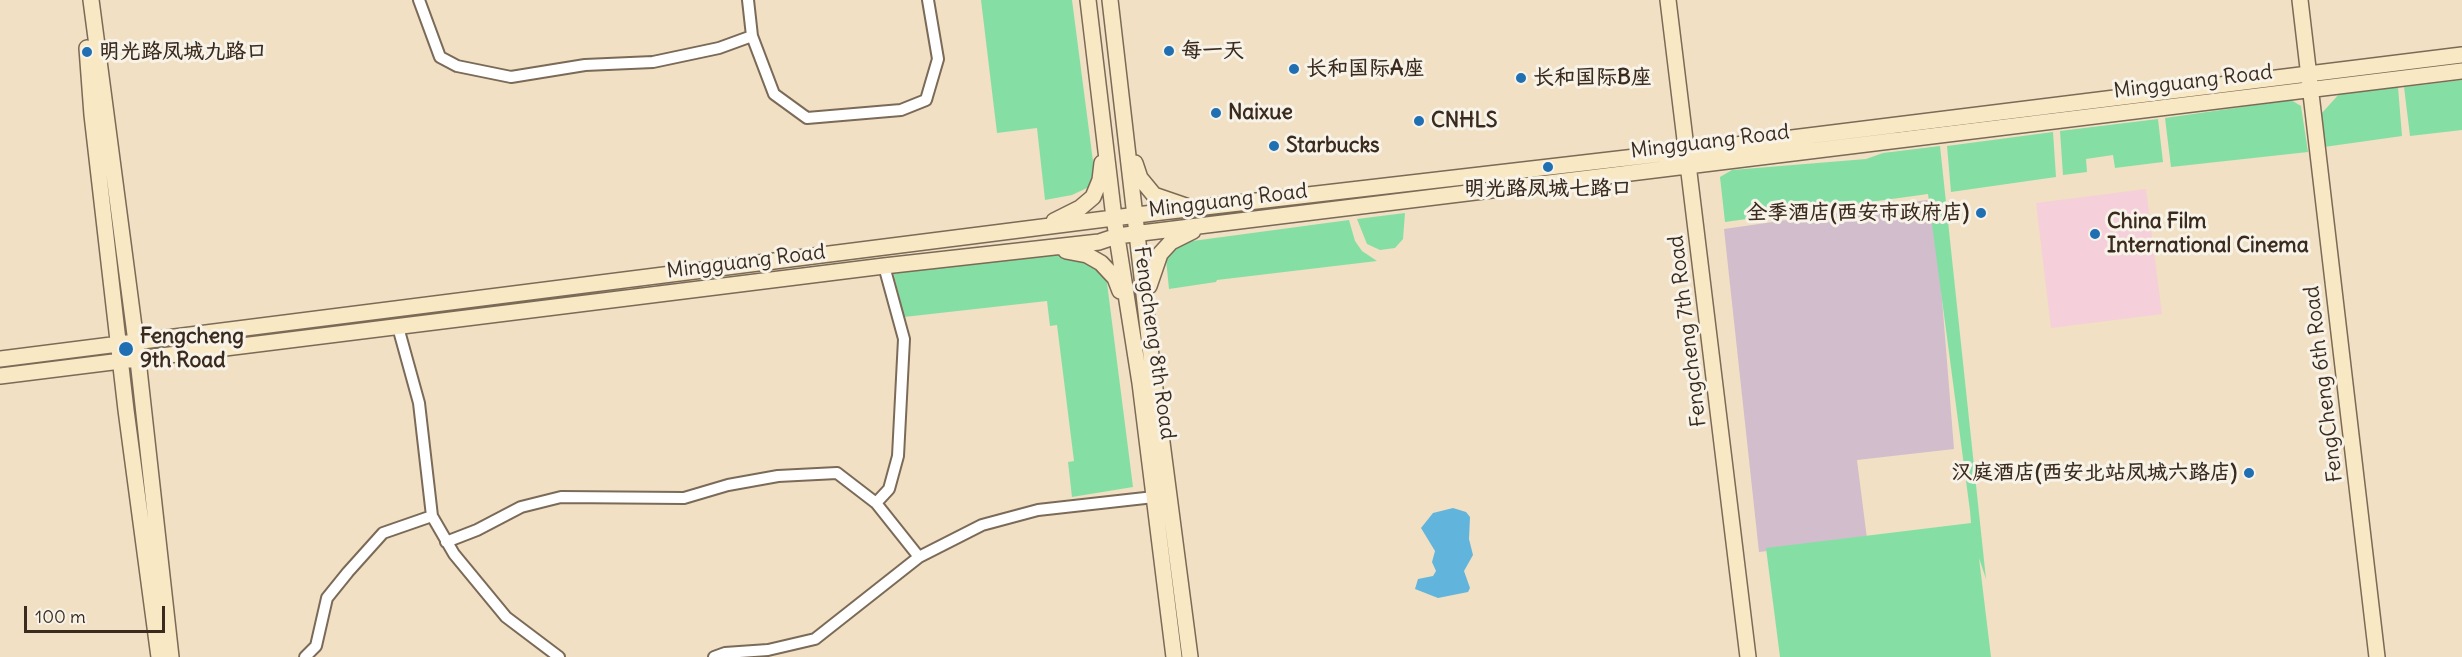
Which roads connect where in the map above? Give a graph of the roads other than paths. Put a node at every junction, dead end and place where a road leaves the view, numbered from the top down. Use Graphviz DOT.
graph roads {
  1 [pos="81,0"];
  2 [pos="91,0"];
  3 [pos="419,0"];
  4 [pos="748,0"];
  5 [pos="928,0"];
  6 [pos="1088,0"];
  7 [pos="1110,0"];
  8 [pos="1668,0"];
  9 [pos="2300,0"];
  10 [pos="752,36"];
  11 [pos="2462,55"];
  12 [pos="2462,71"];
  13 [pos="2310,81"];
  14 [pos="1126,132"];
  15 [pos="1104,136"];
  16 [pos="1688,158"];
  17 [pos="1204,207"];
  18 [pos="1137,215"];
  19 [pos="1114,218"];
  20 [pos="1206,225"];
  21 [pos="1039,227"];
  22 [pos="1139,233"];
  23 [pos="1117,236"];
  24 [pos="1042,248"];
  25 [pos="884,266"];
  26 [pos="1147,310"];
  27 [pos="1128,312"];
  28 [pos="398,327"];
  29 [pos="136,342"];
  30 [pos="118,344"];
  31 [pos="0,358"];
  32 [pos="137,359"];
  33 [pos="120,361"];
  34 [pos="0,376"];
  35 [pos="1154,497"];
  36 [pos="876,503"];
  37 [pos="432,516"];
  38 [pos="446,542"];
  39 [pos="920,557"];
  40 [pos="159,657"];
  41 [pos="171,657"];
  42 [pos="305,657"];
  43 [pos="559,657"];
  44 [pos="714,657"];
  45 [pos="1174,657"];
  46 [pos="1190,657"];
  47 [pos="1748,657"];
  48 [pos="2377,657"];
  1 -- 30 [label="main road"];
  2 -- 29 [label="main road"];
  3 -- 10 [label="street"];
  4 -- 10 [label="street"];
  5 -- 10 [label="street"];
  6 -- 15 [label="main road, Fengcheng 8th Road"];
  7 -- 14 [label="main road, Fengcheng 8th Road"];
  8 -- 16 [label="main road, Fengcheng 7th Road"];
  9 -- 13 [label="main road, FengCheng 6th Road"];
  11 -- 13 [label="main road, Mingguang Road"];
  12 -- 13 [label="main road, Mingguang Road"];
  13 -- 16 [label="main road, Mingguang Road"];
  13 -- 48 [label="main road, FengCheng 6th Road"];
  14 -- 17 [label="main road"];
  14 -- 18 [label="main road, Fengcheng 8th Road"];
  15 -- 19 [label="main road, Fengcheng 8th Road"];
  15 -- 21 [label="main road"];
  16 -- 17 [label="main road, Mingguang Road"];
  16 -- 20 [label="main road, Mingguang Road"];
  16 -- 47 [label="main road, Fengcheng 7th Road"];
  17 -- 18 [label="main road, Mingguang Road"];
  18 -- 19 [label="main road, Mingguang Road"];
  18 -- 22 [label="main road, Fengcheng 8th Road"];
  19 -- 21 [label="main road, Mingguang Road"];
  19 -- 23 [label="main road, Fengcheng 8th Road"];
  20 -- 22 [label="main road, Mingguang Road"];
  20 -- 26 [label="main road"];
  21 -- 29 [label="main road, Mingguang Road"];
  22 -- 23 [label="main road, Mingguang Road"];
  22 -- 26 [label="main road, Fengcheng 8th Road"];
  23 -- 24 [label="main road, Mingguang Road"];
  23 -- 27 [label="main road, Fengcheng 8th Road"];
  24 -- 25 [label="main road, Mingguang Road"];
  24 -- 27 [label="main road"];
  25 -- 28 [label="main road, Mingguang Road"];
  25 -- 36 [label="street"];
  26 -- 46 [label="main road, Fengcheng 8th Road"];
  27 -- 35 [label="main road, Fengcheng 8th Road"];
  28 -- 32 [label="main road, Mingguang Road"];
  28 -- 37 [label="street"];
  29 -- 30 [label="main road, Mingguang Road"];
  29 -- 32 [label="main road"];
  30 -- 31 [label="main road, Mingguang Road"];
  30 -- 33 [label="main road"];
  32 -- 33 [label="main road, Mingguang Road"];
  32 -- 41 [label="main road"];
  33 -- 34 [label="main road, Mingguang Road"];
  33 -- 40 [label="main road"];
  35 -- 39 [label="street"];
  35 -- 45 [label="main road, Fengcheng 8th Road"];
  36 -- 38 [label="street"];
  36 -- 39 [label="street"];
  37 -- 38 [label="street"];
  37 -- 42 [label="street"];
  38 -- 43 [label="street"];
  39 -- 44 [label="street"];
}
